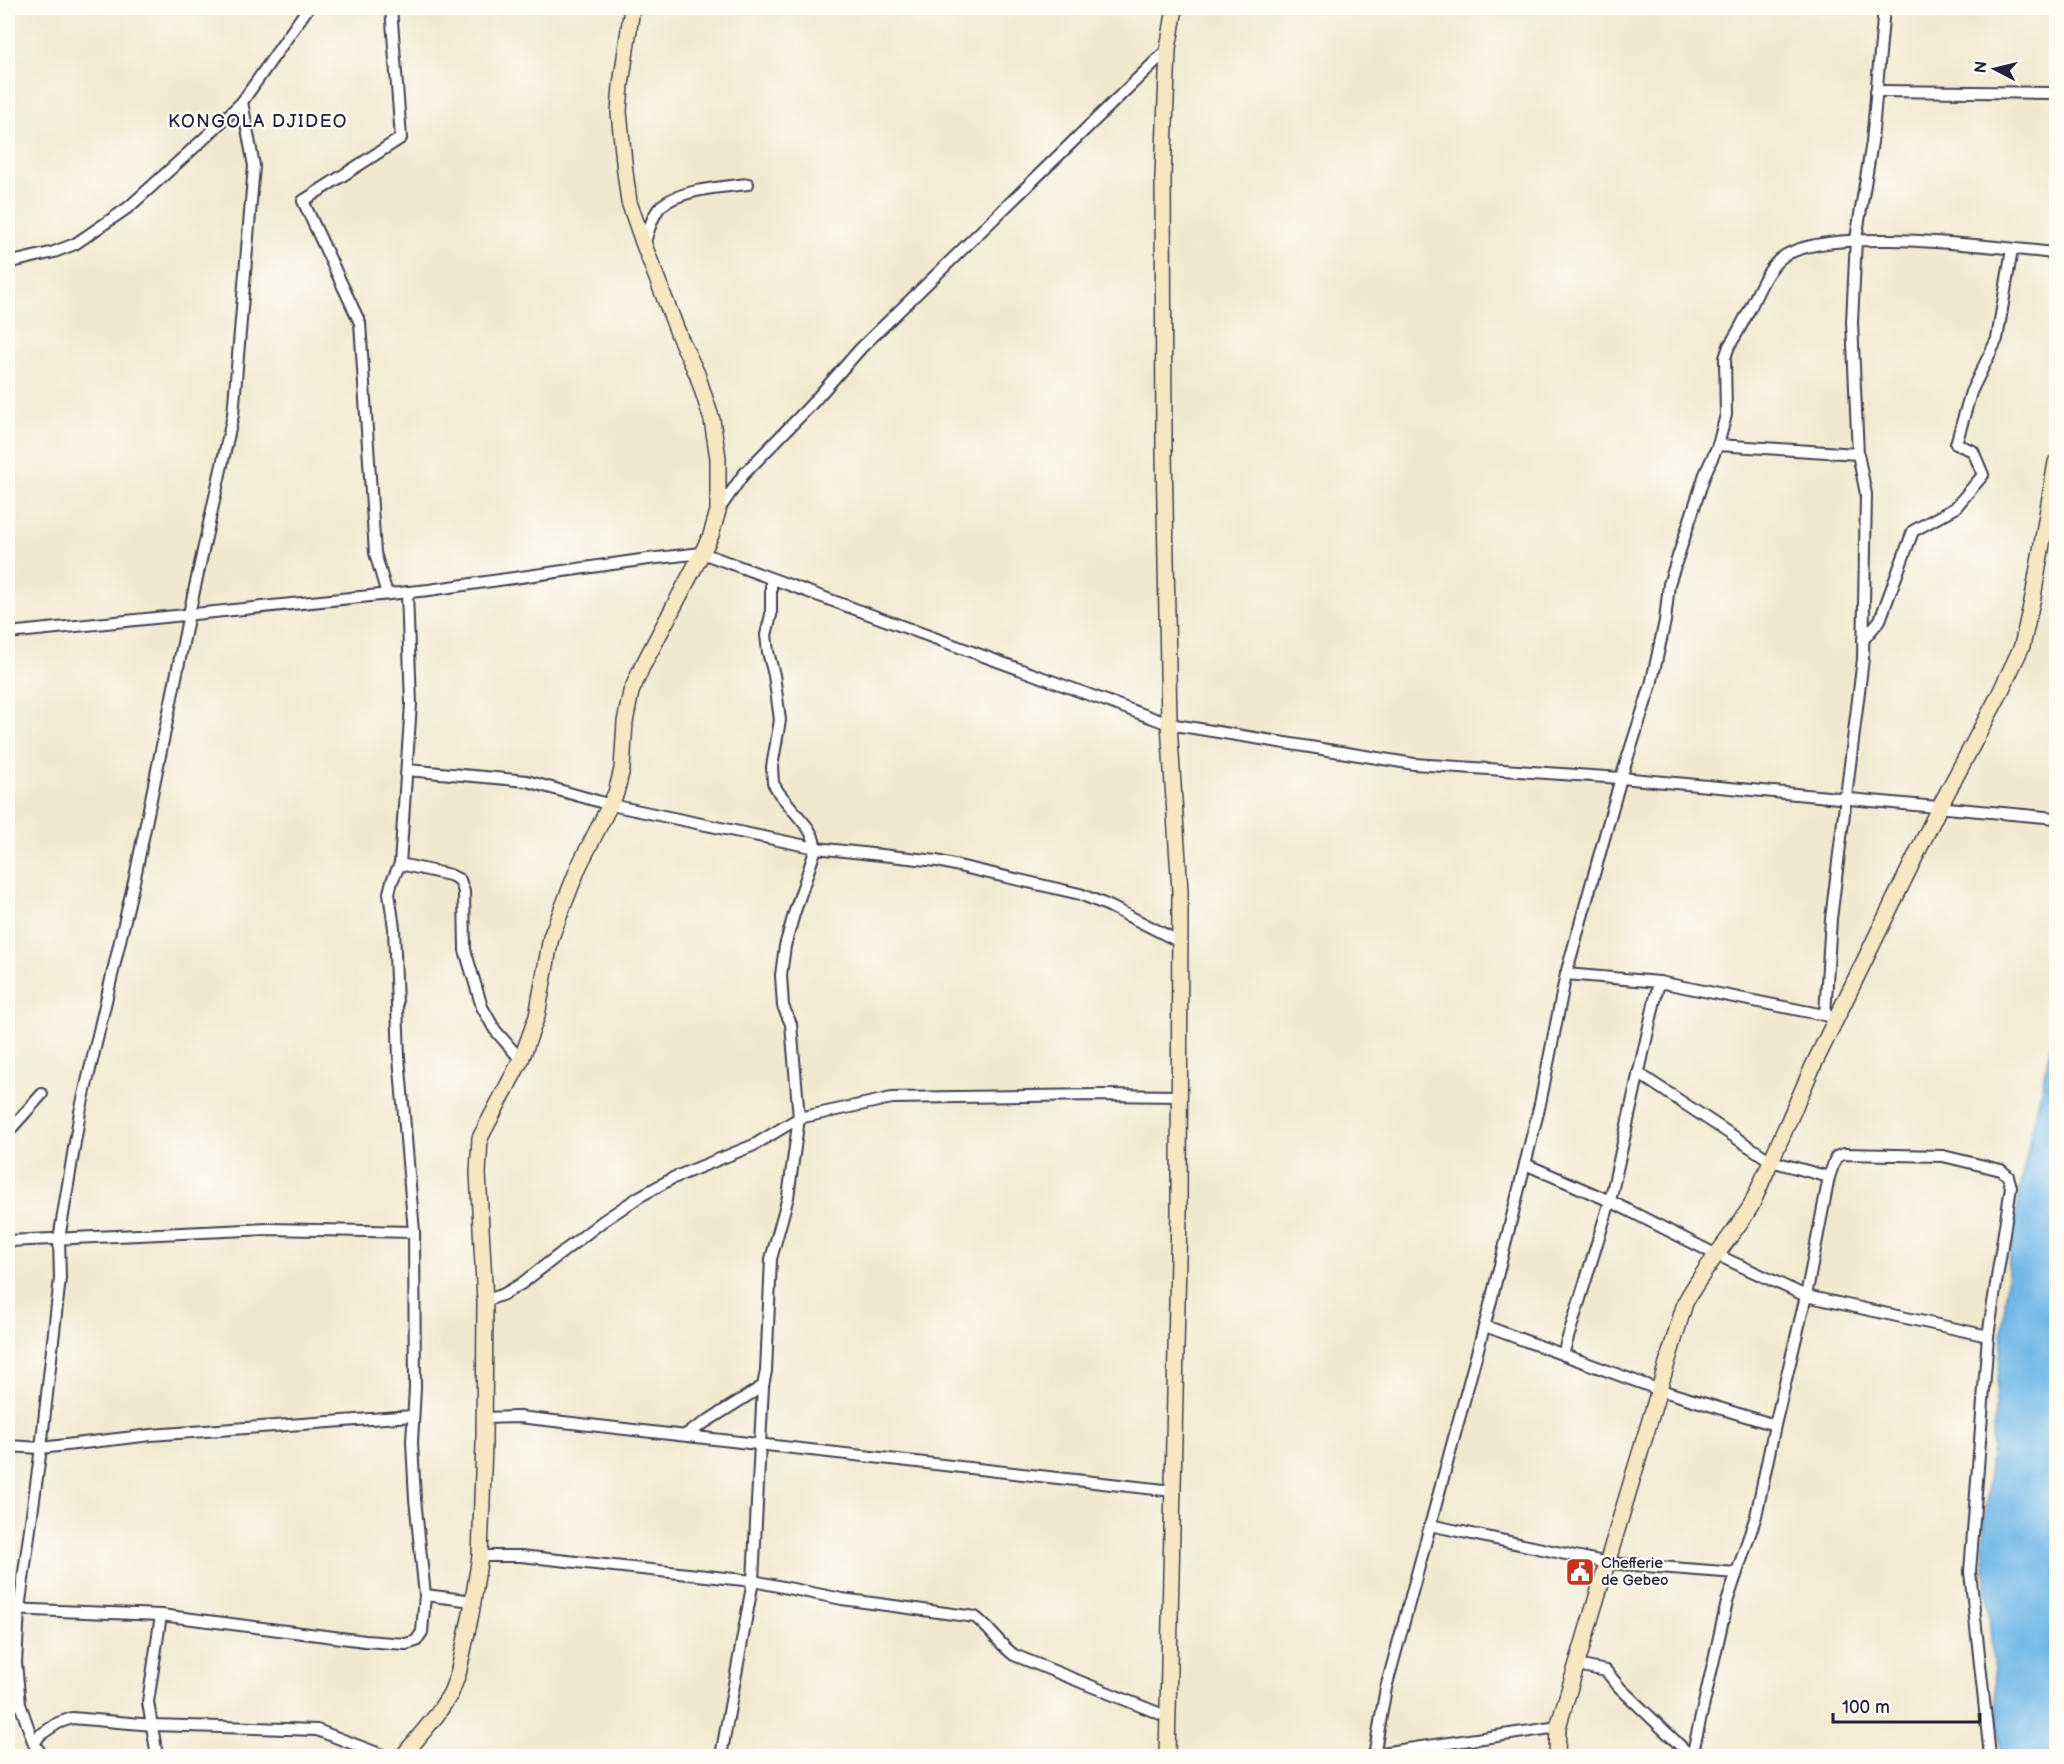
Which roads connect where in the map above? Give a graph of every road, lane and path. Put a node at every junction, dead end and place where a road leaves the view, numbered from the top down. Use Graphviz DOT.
graph roads {
  1 [pos="308,8"];
  2 [pos="391,8"];
  3 [pos="632,8"];
  4 [pos="1174,8"];
  5 [pos="1884,8"];
  6 [pos="1168,49"];
  7 [pos="1876,91"];
  8 [pos="2056,93"];
  9 [pos="242,102"];
  10 [pos="748,184"];
  11 [pos="1856,239"];
  12 [pos="644,245"];
  13 [pos="2013,249"];
  14 [pos="2056,253"];
  15 [pos="8,263"];
  16 [pos="1718,445"];
  17 [pos="1858,454"];
  18 [pos="2056,462"];
  19 [pos="718,511"];
  20 [pos="702,553"];
  21 [pos="771,579"];
  22 [pos="407,592"];
  23 [pos="387,594"];
  24 [pos="189,614"];
  25 [pos="8,633"];
  26 [pos="1863,640"];
  27 [pos="1169,724"];
  28 [pos="407,770"];
  29 [pos="1621,778"];
  30 [pos="1847,800"];
  31 [pos="611,805"];
  32 [pos="1939,808"];
  33 [pos="2056,818"];
  34 [pos="816,848"];
  35 [pos="400,864"];
  36 [pos="1180,942"];
  37 [pos="1566,975"];
  38 [pos="1659,982"];
  39 [pos="1831,1016"];
  40 [pos="521,1060"];
  41 [pos="1638,1073"];
  42 [pos="42,1094"];
  43 [pos="1179,1096"];
  44 [pos="799,1119"];
  45 [pos="8,1132"];
  46 [pos="1771,1161"];
  47 [pos="1525,1164"];
  48 [pos="1829,1177"];
  49 [pos="1610,1201"];
  50 [pos="414,1232"];
  51 [pos="60,1239"];
  52 [pos="8,1241"];
  53 [pos="1715,1254"];
  54 [pos="1806,1296"];
  55 [pos="485,1301"];
  56 [pos="1485,1326"];
  57 [pos="1988,1336"];
  58 [pos="1563,1354"];
  59 [pos="763,1386"];
  60 [pos="1660,1390"];
  61 [pos="412,1416"];
  62 [pos="483,1418"];
  63 [pos="1774,1425"];
  64 [pos="685,1435"];
  65 [pos="761,1445"];
  66 [pos="8,1446"];
  67 [pos="41,1448"];
  68 [pos="1173,1491"];
  69 [pos="1430,1525"];
  70 [pos="480,1556"];
  71 [pos="1608,1563"];
  72 [pos="1736,1573"];
  73 [pos="753,1581"];
  74 [pos="425,1595"];
  75 [pos="473,1601"];
  76 [pos="13,1609"];
  77 [pos="161,1615"];
  78 [pos="1577,1665"];
  79 [pos="1168,1717"];
  80 [pos="153,1725"];
  81 [pos="1558,1727"];
  82 [pos="34,1744"];
  83 [pos="1374,1755"];
  84 [pos="43,1756"];
  85 [pos="157,1756"];
  86 [pos="385,1756"];
  87 [pos="403,1756"];
  88 [pos="721,1756"];
  89 [pos="1167,1756"];
  90 [pos="1557,1756"];
  91 [pos="1692,1756"];
  92 [pos="1990,1756"];
  1 -- 9 [label="street"];
  2 -- 23 [label="street"];
  3 -- 12 [label="street"];
  4 -- 6 [label="street"];
  5 -- 7 [label="street"];
  6 -- 19 [label="street"];
  6 -- 27 [label="street"];
  7 -- 8 [label="street"];
  7 -- 11 [label="street"];
  9 -- 15 [label="street"];
  9 -- 24 [label="street"];
  10 -- 12 [label="street"];
  11 -- 13 [label="street"];
  11 -- 16 [label="street"];
  11 -- 17 [label="street"];
  12 -- 19 [label="street"];
  13 -- 14 [label="street"];
  13 -- 26 [label="street"];
  16 -- 17 [label="street"];
  16 -- 29 [label="street"];
  17 -- 26 [label="street"];
  18 -- 32 [label="street"];
  19 -- 20 [label="street"];
  20 -- 21 [label="street"];
  20 -- 22 [label="street"];
  20 -- 31 [label="street"];
  21 -- 27 [label="street"];
  21 -- 34 [label="street"];
  22 -- 23 [label="street"];
  22 -- 28 [label="street"];
  23 -- 24 [label="street"];
  24 -- 25 [label="street"];
  24 -- 51 [label="street"];
  26 -- 30 [label="street"];
  27 -- 29 [label="street"];
  27 -- 36 [label="street"];
  28 -- 31 [label="street"];
  28 -- 35 [label="street"];
  29 -- 30 [label="street"];
  29 -- 37 [label="street"];
  30 -- 32 [label="street"];
  30 -- 39 [label="street"];
  31 -- 34 [label="street"];
  31 -- 40 [label="street"];
  32 -- 33 [label="street"];
  32 -- 39 [label="street"];
  34 -- 36 [label="street"];
  34 -- 44 [label="street"];
  35 -- 40 [label="street"];
  35 -- 50 [label="street"];
  36 -- 43 [label="street"];
  37 -- 38 [label="street"];
  37 -- 47 [label="street"];
  38 -- 39 [label="street"];
  38 -- 41 [label="street"];
  39 -- 46 [label="street"];
  40 -- 55 [label="street"];
  41 -- 46 [label="street"];
  41 -- 49 [label="street"];
  42 -- 45 [label="street"];
  43 -- 44 [label="street"];
  43 -- 68 [label="street"];
  44 -- 55 [label="street"];
  44 -- 59 [label="street"];
  46 -- 48 [label="street"];
  46 -- 53 [label="street"];
  47 -- 49 [label="street"];
  47 -- 56 [label="street"];
  48 -- 54 [label="street"];
  48 -- 57 [label="street"];
  49 -- 53 [label="street"];
  49 -- 58 [label="street"];
  50 -- 51 [label="street"];
  50 -- 61 [label="street"];
  51 -- 52 [label="street"];
  51 -- 67 [label="street"];
  53 -- 54 [label="street"];
  53 -- 60 [label="street"];
  54 -- 57 [label="street"];
  54 -- 63 [label="street"];
  55 -- 62 [label="street"];
  56 -- 58 [label="street"];
  56 -- 69 [label="street"];
  57 -- 92 [label="street"];
  58 -- 60 [label="street"];
  59 -- 64 [label="street"];
  59 -- 65 [label="street"];
  60 -- 63 [label="street"];
  60 -- 71 [label="street"];
  61 -- 67 [label="street"];
  61 -- 74 [label="street"];
  62 -- 64 [label="street"];
  62 -- 70 [label="street"];
  63 -- 72 [label="street"];
  64 -- 65 [label="street"];
  65 -- 68 [label="street"];
  65 -- 73 [label="street"];
  66 -- 67 [label="street"];
  67 -- 76 [label="street"];
  68 -- 79 [label="street"];
  69 -- 71 [label="street"];
  69 -- 83 [label="street"];
  70 -- 73 [label="street"];
  70 -- 75 [label="street"];
  71 -- 72 [label="street"];
  71 -- 78 [label="street"];
  72 -- 91 [label="street"];
  73 -- 79 [label="street"];
  73 -- 88 [label="street"];
  74 -- 75 [label="street"];
  74 -- 77 [label="street"];
  75 -- 87 [label="street"];
  76 -- 77 [label="street"];
  76 -- 82 [label="street"];
  77 -- 80 [label="street"];
  78 -- 81 [label="street"];
  78 -- 91 [label="street"];
  79 -- 89 [label="street"];
  80 -- 82 [label="street"];
  80 -- 85 [label="street"];
  80 -- 86 [label="street"];
  81 -- 83 [label="street"];
  81 -- 90 [label="street"];
  82 -- 84 [label="street"];
}
